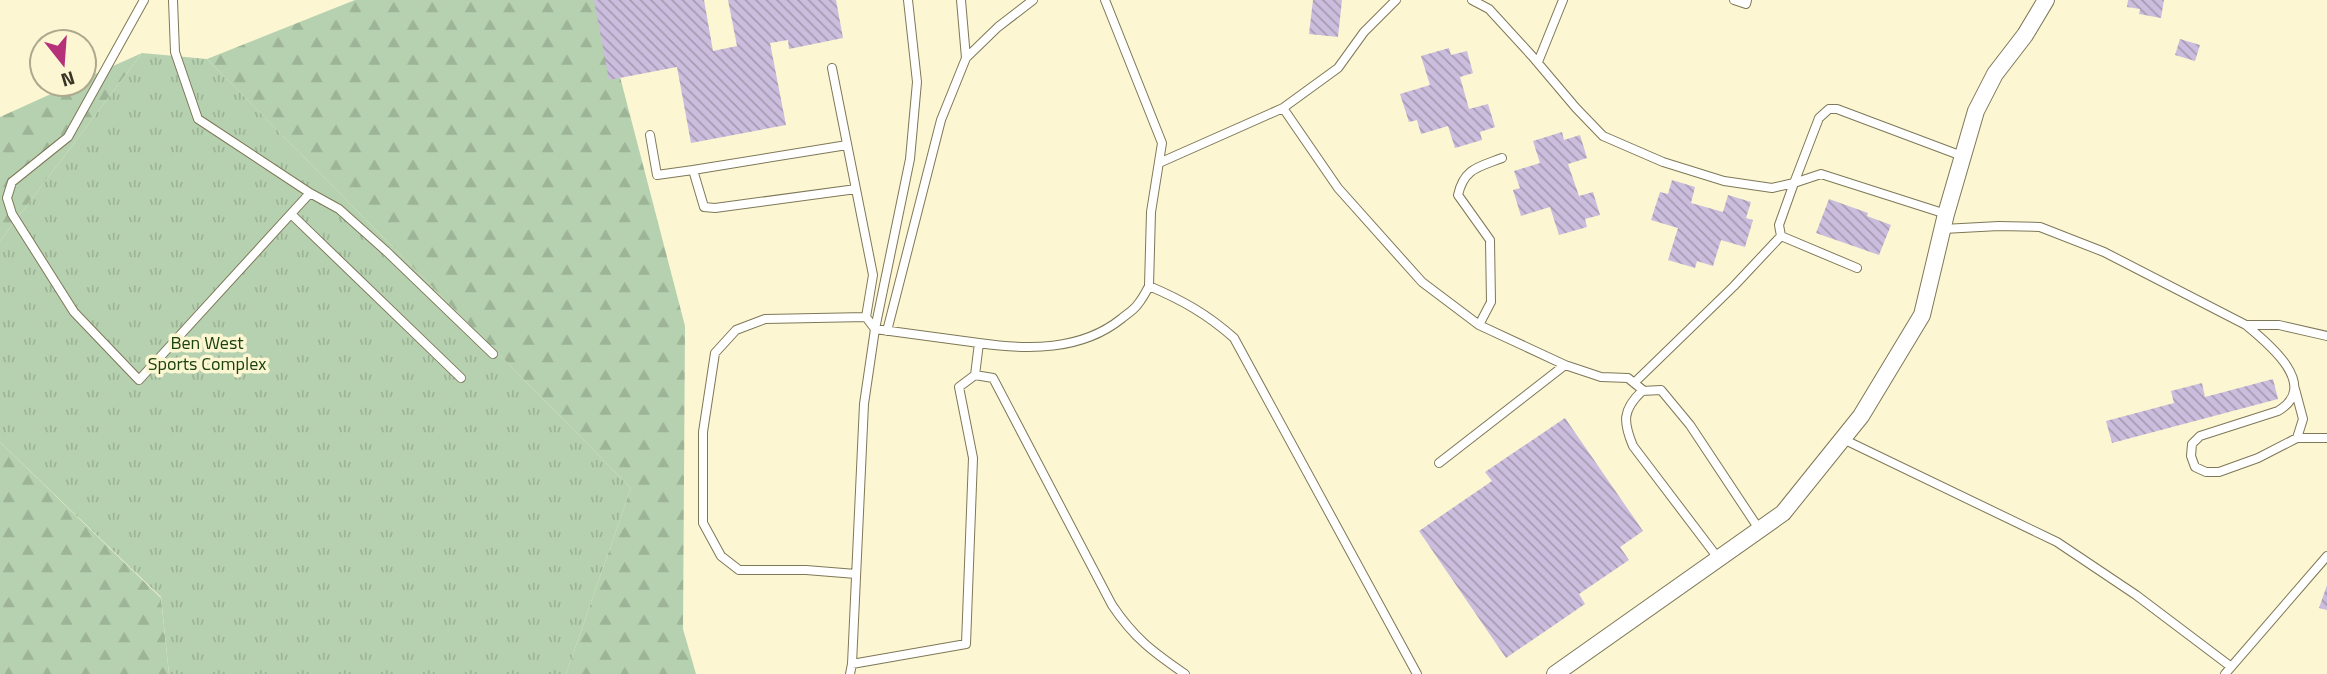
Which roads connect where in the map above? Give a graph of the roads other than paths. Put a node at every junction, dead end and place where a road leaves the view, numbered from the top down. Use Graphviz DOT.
graph roads {
  1 [pos="144,0"];
  2 [pos="173,0"];
  3 [pos="908,0"];
  4 [pos="961,0"];
  5 [pos="1033,0"];
  6 [pos="1105,0"];
  7 [pos="1396,0"];
  8 [pos="1472,0"];
  9 [pos="1563,0"];
  10 [pos="1734,0"];
  11 [pos="1747,0"];
  12 [pos="2046,0"];
  13 [pos="966,58"];
  14 [pos="1538,62"];
  15 [pos="832,68"];
  16 [pos="1283,108"];
  17 [pos="650,135"];
  18 [pos="847,145"];
  19 [pos="1962,156"];
  20 [pos="1502,158"];
  21 [pos="1159,163"];
  22 [pos="692,170"];
  23 [pos="1794,183"];
  24 [pos="856,190"];
  25 [pos="310,193"];
  26 [pos="291,214"];
  27 [pos="1944,221"];
  28 [pos="1781,236"];
  29 [pos="1857,268"];
  30 [pos="1149,286"];
  31 [pos="866,317"];
  32 [pos="2246,324"];
  33 [pos="1479,326"];
  34 [pos="874,329"];
  35 [pos="887,331"];
  36 [pos="2327,336"];
  37 [pos="979,343"];
  38 [pos="493,354"];
  39 [pos="1565,365"];
  40 [pos="975,375"];
  41 [pos="461,378"];
  42 [pos="1634,383"];
  43 [pos="2295,388"];
  44 [pos="1644,391"];
  45 [pos="2297,438"];
  46 [pos="2327,438"];
  47 [pos="1843,439"];
  48 [pos="1440,463"];
  49 [pos="1759,529"];
  50 [pos="2327,556"];
  51 [pos="1718,558"];
  52 [pos="856,574"];
  53 [pos="852,664"];
  54 [pos="2228,671"];
  55 [pos="850,674"];
  56 [pos="1185,674"];
  57 [pos="1417,674"];
  58 [pos="1555,674"];
  1 -- 26 [label="lane"];
  2 -- 25 [label="lane"];
  3 -- 34 [label="lane"];
  4 -- 13 [label="lane"];
  5 -- 13 [label="lane"];
  6 -- 21 [label="lane"];
  7 -- 16 [label="lane"];
  8 -- 14 [label="lane"];
  9 -- 14 [label="lane"];
  10 -- 11 [label="lane"];
  12 -- 19 [label="street"];
  13 -- 35 [label="lane"];
  14 -- 23 [label="lane"];
  15 -- 18 [label="lane"];
  16 -- 21 [label="lane"];
  16 -- 33 [label="lane"];
  17 -- 22 [label="lane"];
  18 -- 22 [label="lane"];
  18 -- 24 [label="lane"];
  19 -- 23 [label="lane"];
  19 -- 27 [label="street"];
  20 -- 33 [label="lane"];
  21 -- 30 [label="lane"];
  22 -- 24 [label="lane"];
  23 -- 27 [label="lane"];
  23 -- 28 [label="lane"];
  24 -- 31 [label="lane"];
  25 -- 26 [label="lane"];
  25 -- 38 [label="lane"];
  26 -- 41 [label="lane"];
  27 -- 32 [label="lane"];
  27 -- 47 [label="street"];
  28 -- 29 [label="lane"];
  28 -- 42 [label="lane"];
  30 -- 37 [label="lane"];
  30 -- 57 [label="lane"];
  31 -- 34 [label="lane"];
  31 -- 52 [label="lane"];
  32 -- 36 [label="lane"];
  32 -- 43 [label="lane"];
  33 -- 39 [label="lane"];
  34 -- 35 [label="lane"];
  34 -- 52 [label="lane"];
  35 -- 37 [label="lane"];
  37 -- 40 [label="lane"];
  39 -- 42 [label="lane"];
  39 -- 48 [label="lane"];
  40 -- 53 [label="lane"];
  40 -- 56 [label="lane"];
  42 -- 44 [label="lane"];
  43 -- 45 [label="lane"];
  43 -- 45 [label="lane"];
  44 -- 49 [label="lane"];
  44 -- 51 [label="lane"];
  45 -- 46 [label="lane"];
  47 -- 49 [label="street"];
  47 -- 54 [label="lane"];
  49 -- 51 [label="street"];
  50 -- 54 [label="lane"];
  51 -- 58 [label="street"];
  52 -- 53 [label="lane"];
  53 -- 55 [label="lane"];
}
